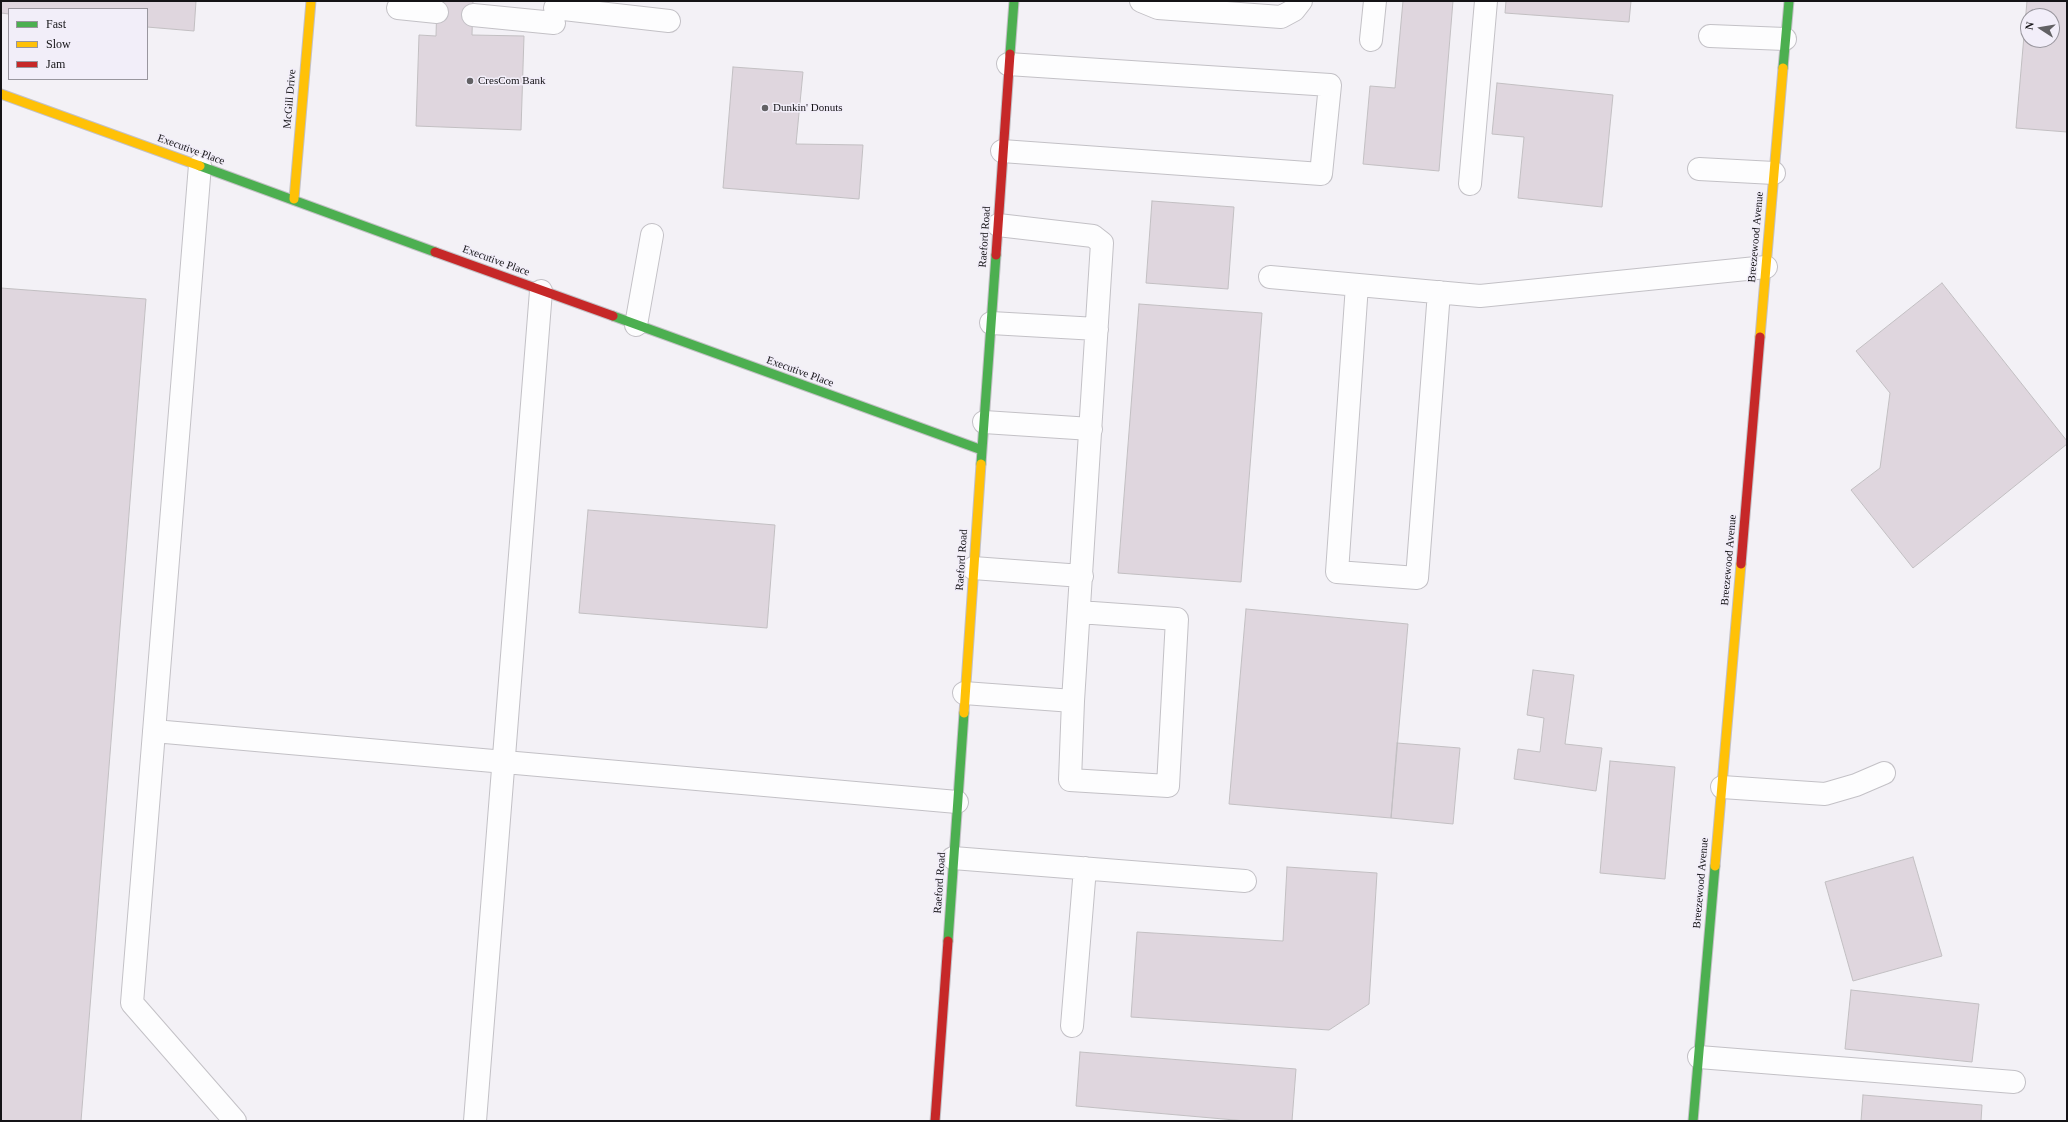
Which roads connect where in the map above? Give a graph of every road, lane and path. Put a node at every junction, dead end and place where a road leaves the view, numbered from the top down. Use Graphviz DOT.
graph roads {
  1 [pos="310,1"];
  2 [pos="1014,1"];
  3 [pos="1141,1"];
  4 [pos="1301,1"];
  5 [pos="1374,1"];
  6 [pos="1486,1"];
  7 [pos="1788,1"];
  8 [pos="398,8"];
  9 [pos="437,12"];
  10 [pos="473,15"];
  11 [pos="669,21"];
  12 [pos="1710,36"];
  13 [pos="1785,39"];
  14 [pos="1371,40"];
  15 [pos="1008,64"];
  16 [pos="1,94"];
  17 [pos="1002,151"];
  18 [pos="200,166"];
  19 [pos="1698,169"];
  20 [pos="1774,173"];
  21 [pos="1470,184"];
  22 [pos="294,199"];
  23 [pos="998,225"];
  24 [pos="652,235"];
  25 [pos="1766,267"];
  26 [pos="1270,277"];
  27 [pos="1357,285"];
  28 [pos="541,291"];
  29 [pos="1439,292"];
  30 [pos="991,323"];
  31 [pos="636,325"];
  32 [pos="1097,330"];
  33 [pos="984,422"];
  34 [pos="1091,429"];
  35 [pos="982,450"];
  36 [pos="973,568"];
  37 [pos="1082,576"];
  38 [pos="1080,612"];
  39 [pos="964,693"];
  40 [pos="1072,701"];
  41 [pos="154,731"];
  42 [pos="503,761"];
  43 [pos="1884,773"];
  44 [pos="1722,787"];
  45 [pos="957,802"];
  46 [pos="954,858"];
  47 [pos="1085,868"];
  48 [pos="1245,881"];
  49 [pos="1072,1026"];
  50 [pos="1699,1057"];
  51 [pos="2014,1082"];
  52 [pos="235,1121"];
  53 [pos="475,1121"];
  54 [pos="935,1121"];
  55 [pos="1693,1121"];
  1 -- 22 [label="street, McGill Drive"];
  2 -- 15 [label="street, Raeford Road"];
  3 -- 4 [label="lane"];
  5 -- 14 [label="lane"];
  6 -- 21 [label="lane"];
  7 -- 13 [label="street, Breezewood Avenue"];
  8 -- 9 [label="lane"];
  10 -- 11 [label="lane"];
  12 -- 13 [label="lane"];
  13 -- 20 [label="street, Breezewood Avenue"];
  15 -- 17 [label="street, Raeford Road"];
  15 -- 17 [label="lane"];
  16 -- 18 [label="street, Executive Place"];
  17 -- 23 [label="street, Raeford Road"];
  18 -- 22 [label="street, Executive Place"];
  18 -- 41 [label="lane"];
  19 -- 20 [label="lane"];
  20 -- 25 [label="street, Breezewood Avenue"];
  22 -- 28 [label="street, Executive Place"];
  23 -- 30 [label="street, Raeford Road"];
  23 -- 32 [label="lane"];
  24 -- 31 [label="lane"];
  25 -- 29 [label="lane"];
  25 -- 44 [label="street, Breezewood Avenue"];
  26 -- 27 [label="lane"];
  27 -- 29 [label="lane"];
  27 -- 29 [label="lane"];
  28 -- 31 [label="street, Executive Place"];
  28 -- 42 [label="lane"];
  30 -- 32 [label="lane"];
  30 -- 33 [label="street, Raeford Road"];
  31 -- 35 [label="street, Executive Place"];
  32 -- 34 [label="lane"];
  33 -- 34 [label="lane"];
  33 -- 35 [label="street, Raeford Road"];
  34 -- 37 [label="lane"];
  35 -- 36 [label="street, Raeford Road"];
  36 -- 37 [label="lane"];
  36 -- 39 [label="street, Raeford Road"];
  37 -- 38 [label="lane"];
  38 -- 40 [label="lane"];
  38 -- 40 [label="lane"];
  39 -- 40 [label="lane"];
  39 -- 45 [label="street, Raeford Road"];
  41 -- 42 [label="lane"];
  41 -- 52 [label="lane"];
  42 -- 45 [label="lane"];
  42 -- 53 [label="lane"];
  43 -- 44 [label="lane"];
  44 -- 50 [label="street, Breezewood Avenue"];
  45 -- 46 [label="street, Raeford Road"];
  46 -- 47 [label="lane"];
  46 -- 54 [label="street, Raeford Road"];
  47 -- 48 [label="lane"];
  47 -- 49 [label="lane"];
  50 -- 51 [label="lane"];
  50 -- 55 [label="street, Breezewood Avenue"];
}
